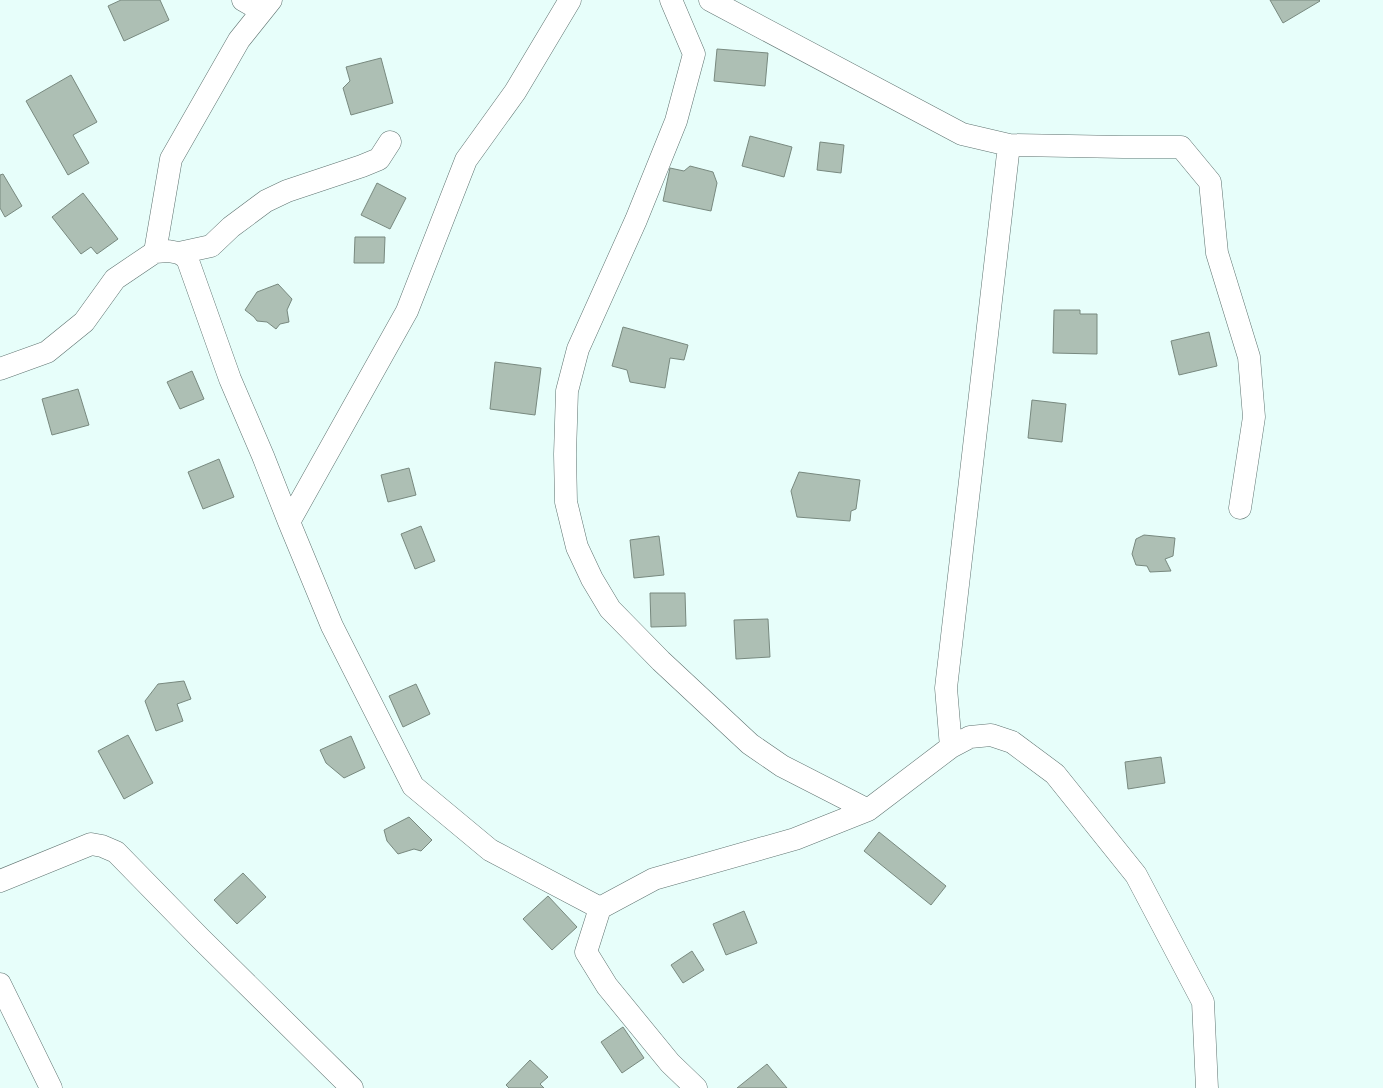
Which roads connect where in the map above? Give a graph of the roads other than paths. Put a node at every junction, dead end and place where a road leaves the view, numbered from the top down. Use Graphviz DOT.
graph roads {
  1 [pos="243,0"];
  2 [pos="570,0"];
  3 [pos="671,0"];
  4 [pos="710,0"];
  5 [pos="267,6"];
  6 [pos="390,142"];
  7 [pos="1009,145"];
  8 [pos="155,252"];
  9 [pos="179,253"];
  10 [pos="0,369"];
  11 [pos="1240,508"];
  12 [pos="289,522"];
  13 [pos="950,747"];
  14 [pos="868,810"];
  15 [pos="0,881"];
  16 [pos="600,908"];
  17 [pos="0,984"];
  18 [pos="51,1088"];
  19 [pos="352,1088"];
  20 [pos="696,1088"];
  21 [pos="1207,1088"];
  1 -- 5 [label="street"];
  2 -- 12 [label="street"];
  3 -- 14 [label="street"];
  4 -- 7 [label="street"];
  5 -- 8 [label="street"];
  6 -- 9 [label="street"];
  7 -- 11 [label="street"];
  7 -- 13 [label="street"];
  8 -- 9 [label="street"];
  8 -- 10 [label="street"];
  9 -- 12 [label="street"];
  12 -- 16 [label="street"];
  13 -- 14 [label="street"];
  13 -- 21 [label="street"];
  14 -- 16 [label="street"];
  15 -- 19 [label="street"];
  16 -- 20 [label="street"];
  17 -- 18 [label="street"];
}
